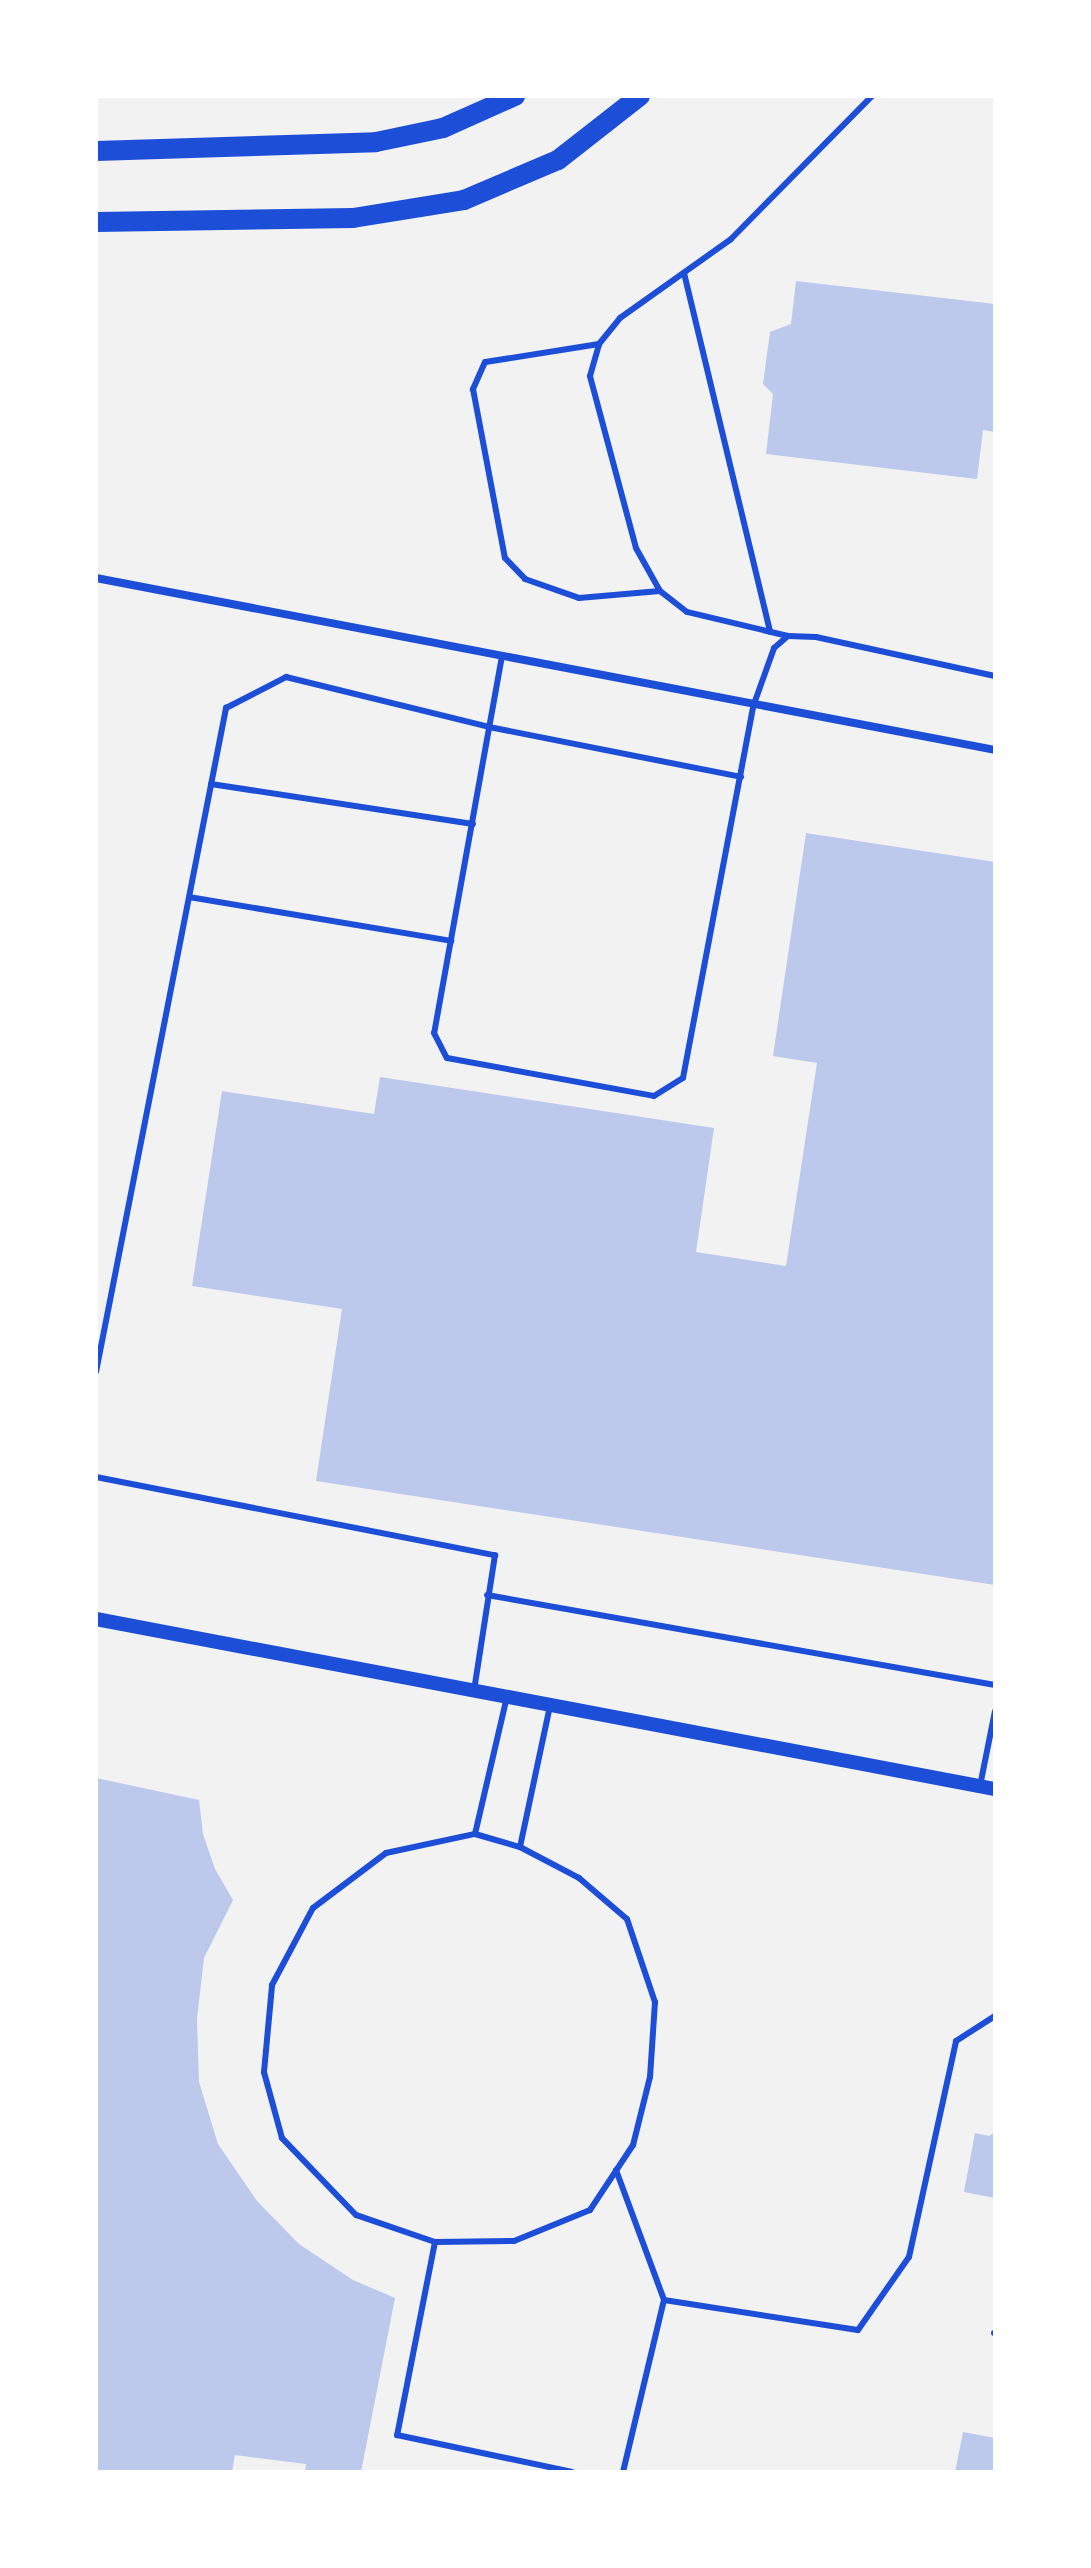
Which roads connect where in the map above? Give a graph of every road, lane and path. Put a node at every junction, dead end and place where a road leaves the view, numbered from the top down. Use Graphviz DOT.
graph roads {
  1 [pos="515,96"];
  2 [pos="640,96"];
  3 [pos="872,96"];
  4 [pos="96,151"];
  5 [pos="96,222"];
  6 [pos="684,273"];
  7 [pos="599,344"];
  8 [pos="96,578"];
  9 [pos="660,591"];
  10 [pos="770,632"];
  11 [pos="788,636"];
  12 [pos="502,656"];
  13 [pos="995,676"];
  14 [pos="754,704"];
  15 [pos="489,727"];
  16 [pos="995,750"];
  17 [pos="741,777"];
  18 [pos="211,784"];
  19 [pos="473,824"];
  20 [pos="189,897"];
  21 [pos="451,941"];
  22 [pos="96,1372"];
  23 [pos="96,1477"];
  24 [pos="487,1595"];
  25 [pos="96,1619"];
  26 [pos="995,1685"];
  27 [pos="474,1691"];
  28 [pos="507,1697"];
  29 [pos="550,1705"];
  30 [pos="995,1711"];
  31 [pos="980,1786"];
  32 [pos="995,1789"];
  33 [pos="475,1834"];
  34 [pos="520,1847"];
  35 [pos="995,2016"];
  36 [pos="616,2170"];
  37 [pos="435,2242"];
  38 [pos="664,2300"];
  39 [pos="572,2472"];
  40 [pos="623,2472"];
  1 -- 4 [label="main road"];
  2 -- 5 [label="main road"];
  3 -- 6 [label="lane"];
  6 -- 7 [label="lane"];
  6 -- 10 [label="lane"];
  7 -- 9 [label="lane"];
  7 -- 9 [label="lane"];
  8 -- 12 [label="street"];
  9 -- 10 [label="lane"];
  10 -- 11 [label="lane"];
  11 -- 13 [label="lane"];
  11 -- 14 [label="lane"];
  12 -- 14 [label="street"];
  12 -- 15 [label="lane"];
  14 -- 16 [label="street"];
  14 -- 17 [label="lane"];
  15 -- 17 [label="lane"];
  15 -- 18 [label="lane"];
  15 -- 19 [label="lane"];
  17 -- 21 [label="lane"];
  18 -- 19 [label="lane"];
  18 -- 20 [label="lane"];
  19 -- 21 [label="lane"];
  20 -- 21 [label="lane"];
  20 -- 22 [label="lane"];
  23 -- 24 [label="lane"];
  24 -- 26 [label="lane"];
  24 -- 27 [label="lane"];
  25 -- 27 [label="street"];
  27 -- 28 [label="street"];
  28 -- 29 [label="street"];
  28 -- 33 [label="lane"];
  29 -- 31 [label="street"];
  29 -- 34 [label="lane"];
  30 -- 31 [label="lane"];
  31 -- 32 [label="street"];
  33 -- 34 [label="lane"];
  33 -- 37 [label="lane"];
  34 -- 36 [label="lane"];
  35 -- 38 [label="lane"];
  36 -- 37 [label="lane"];
  36 -- 38 [label="lane"];
  37 -- 39 [label="lane"];
  38 -- 40 [label="lane"];
}
